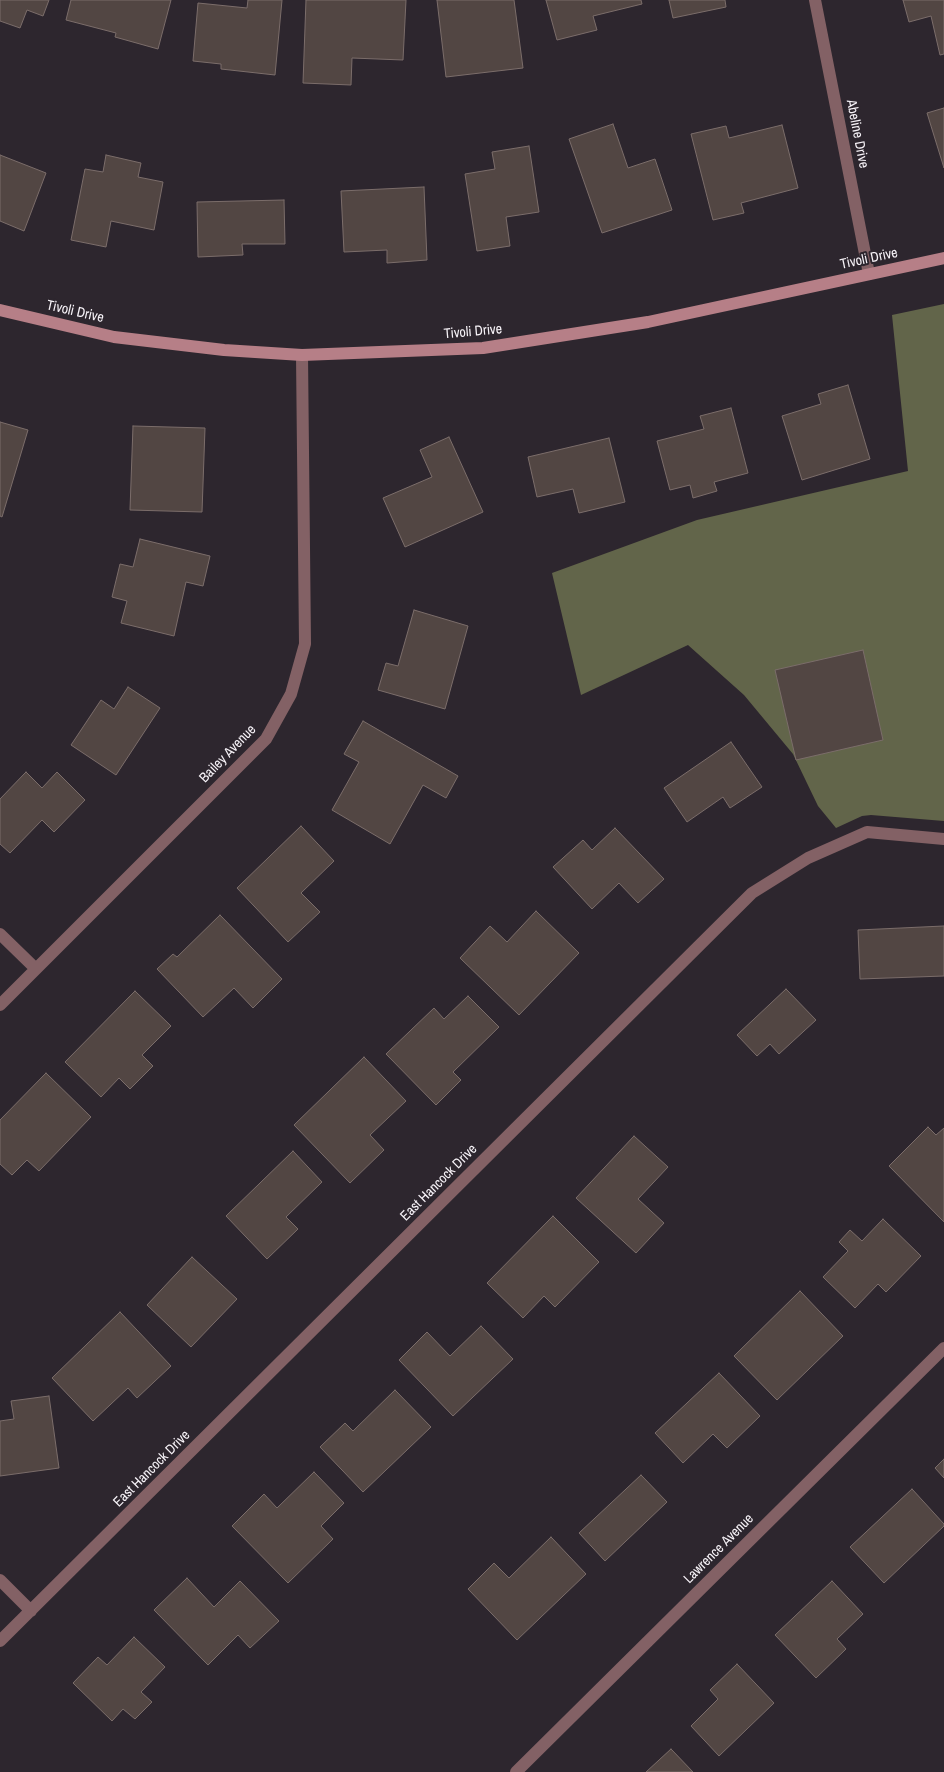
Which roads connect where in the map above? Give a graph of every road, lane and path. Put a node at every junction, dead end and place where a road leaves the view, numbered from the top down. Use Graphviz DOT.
graph roads {
  1 [pos="815,0"];
  2 [pos="944,258"];
  3 [pos="869,274"];
  4 [pos="0,310"];
  5 [pos="302,355"];
  6 [pos="944,839"];
  7 [pos="0,934"];
  8 [pos="36,969"];
  9 [pos="0,1005"];
  10 [pos="944,1348"];
  11 [pos="0,1580"];
  12 [pos="31,1610"];
  13 [pos="0,1640"];
  14 [pos="516,1772"];
  1 -- 3 [label="street, Abeline Drive"];
  2 -- 3 [label="street, Tivoli Drive"];
  3 -- 5 [label="street, Tivoli Drive"];
  4 -- 5 [label="street, Tivoli Drive"];
  5 -- 8 [label="street, Bailey Avenue"];
  6 -- 12 [label="street, East Hancock Drive"];
  7 -- 8 [label="street"];
  8 -- 9 [label="street, Bailey Avenue"];
  10 -- 14 [label="street, Lawrence Avenue"];
  11 -- 12 [label="street"];
  12 -- 13 [label="street, East Hancock Drive"];
}
